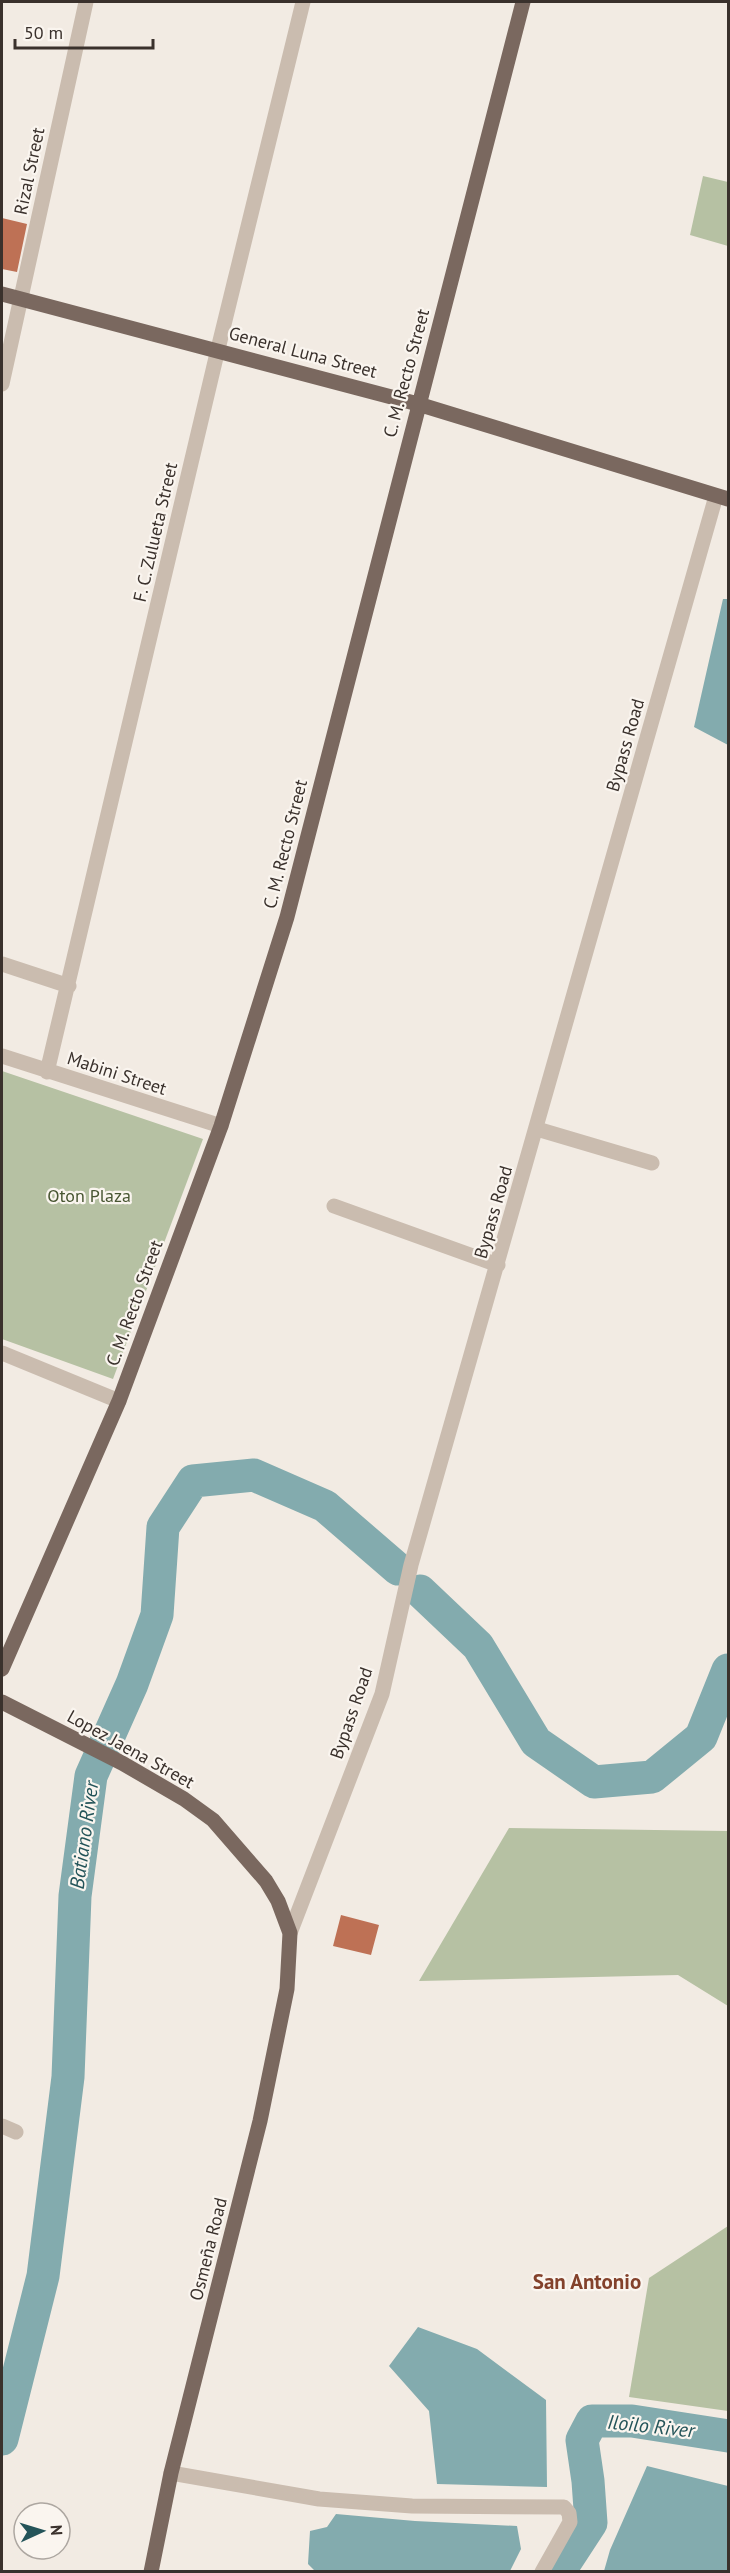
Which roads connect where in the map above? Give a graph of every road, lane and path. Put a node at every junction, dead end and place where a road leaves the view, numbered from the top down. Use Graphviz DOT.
graph roads {
  1 [pos="86,2"];
  2 [pos="303,2"];
  3 [pos="523,2"];
  4 [pos="2,294"];
  5 [pos="21,299"];
  6 [pos="218,349"];
  7 [pos="2,384"];
  8 [pos="418,404"];
  9 [pos="722,498"];
  10 [pos="2,964"];
  11 [pos="69,986"];
  12 [pos="2,1056"];
  13 [pos="47,1071"];
  14 [pos="221,1126"];
  15 [pos="537,1129"];
  16 [pos="652,1163"];
  17 [pos="334,1206"];
  18 [pos="498,1265"];
  19 [pos="2,1353"];
  20 [pos="119,1401"];
  21 [pos="2,1668"];
  22 [pos="2,1702"];
  23 [pos="290,1933"];
  24 [pos="171,2473"];
  25 [pos="151,2571"];
  26 [pos="542,2571"];
  1 -- 5 [label="street, Rizal Street"];
  2 -- 6 [label="street, F. C. Zulueta Street"];
  3 -- 8 [label="main road, C. M. Recto Street"];
  4 -- 5 [label="main road, General Luna Street"];
  5 -- 6 [label="main road, General Luna Street"];
  5 -- 7 [label="street, Rizal Street"];
  6 -- 8 [label="main road, General Luna Street"];
  6 -- 11 [label="street, F. C. Zulueta Street"];
  8 -- 9 [label="main road, General Luna Street"];
  8 -- 14 [label="main road, C. M. Recto Street"];
  9 -- 15 [label="street, Bypass Road"];
  10 -- 11 [label="street"];
  11 -- 13 [label="street, F. C. Zulueta Street"];
  12 -- 13 [label="street, Mabini Street"];
  13 -- 14 [label="street, Mabini Street"];
  14 -- 20 [label="main road, C. M. Recto Street"];
  15 -- 16 [label="street"];
  15 -- 18 [label="street, Bypass Road"];
  17 -- 18 [label="street"];
  18 -- 23 [label="street, Bypass Road"];
  19 -- 20 [label="street"];
  20 -- 21 [label="main road, C. M. Recto Street"];
  22 -- 23 [label="main road, Lopez Jaena Street"];
  23 -- 24 [label="main road, Osmeña Road"];
  24 -- 25 [label="main road, Osmeña Road"];
  24 -- 26 [label="street"];
}
